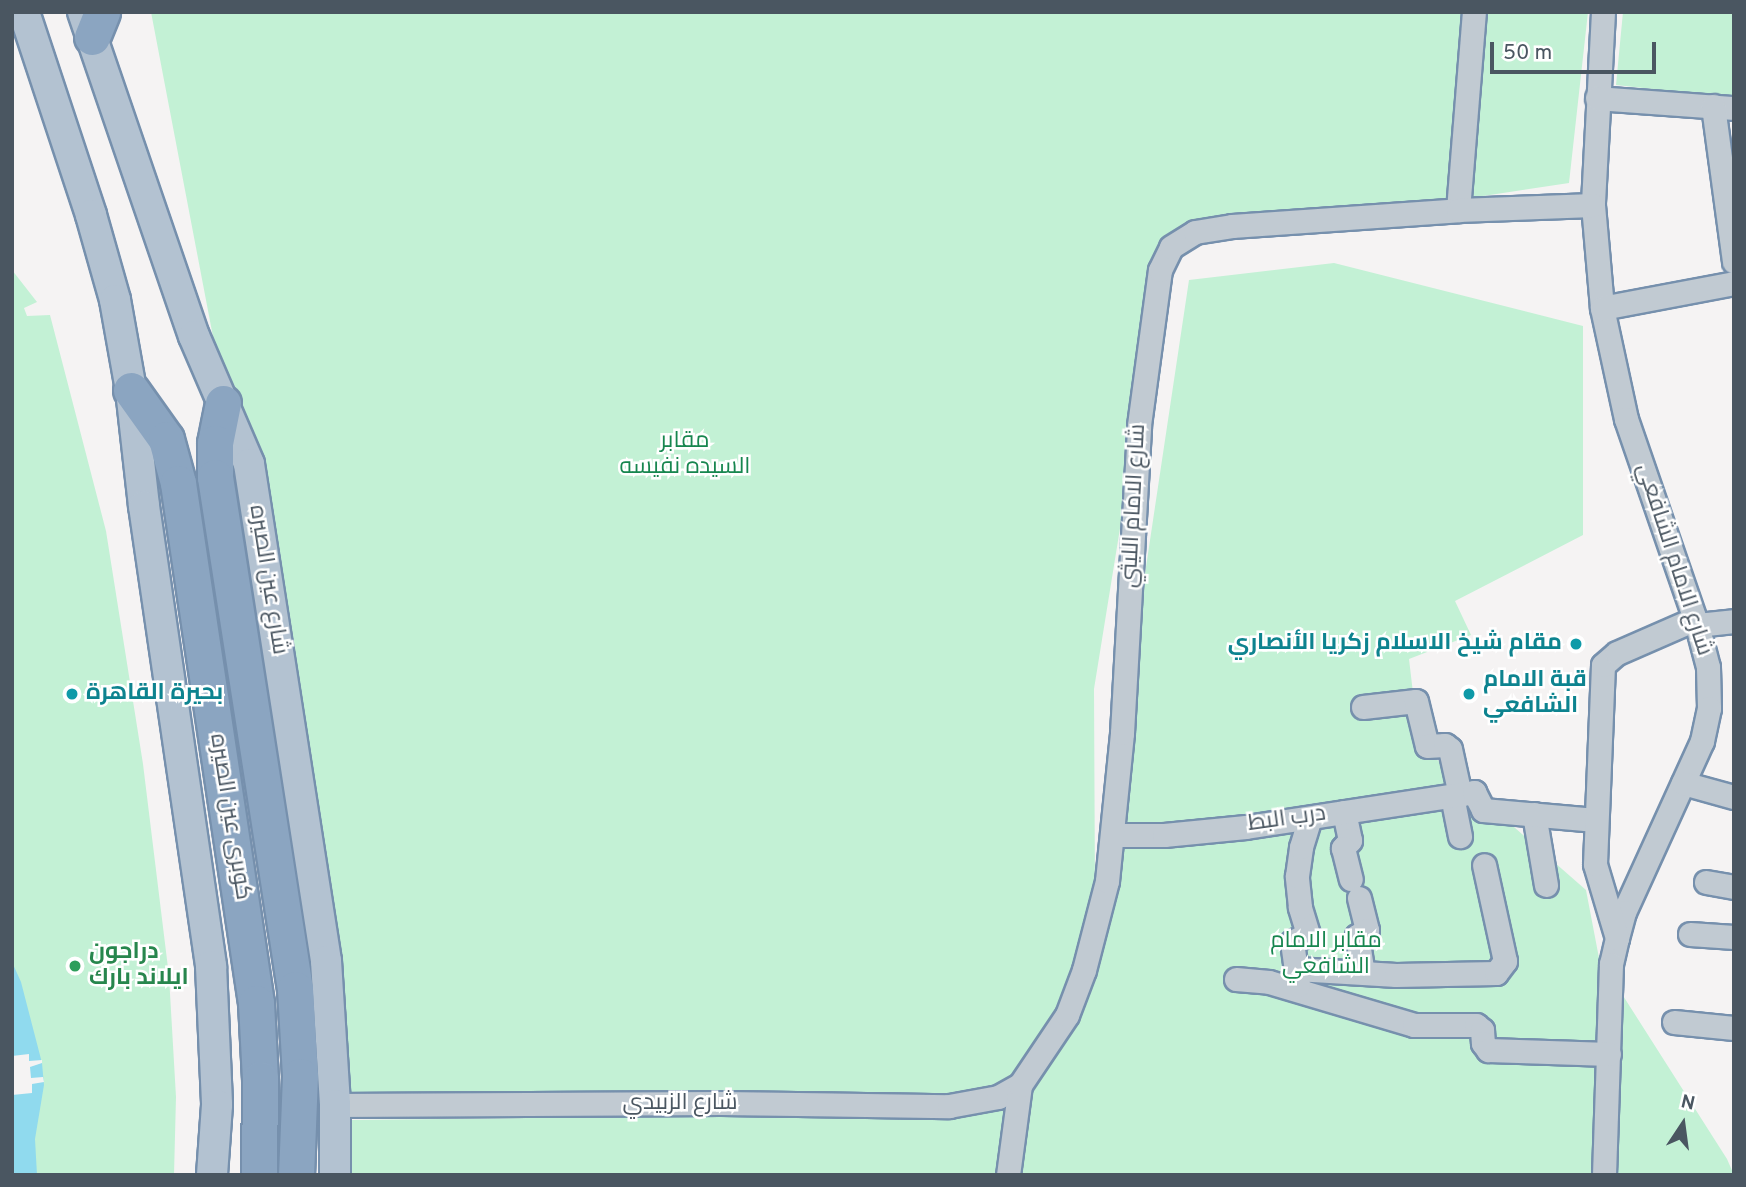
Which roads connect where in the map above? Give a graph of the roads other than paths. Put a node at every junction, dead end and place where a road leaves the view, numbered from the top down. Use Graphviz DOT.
graph roads {
  1 [pos="24,12"];
  2 [pos="1474,12"];
  3 [pos="1603,12"];
  4 [pos="92,21"];
  5 [pos="1597,98"];
  6 [pos="1724,107"];
  7 [pos="1593,205"];
  8 [pos="1458,210"];
  9 [pos="1734,262"];
  10 [pos="1734,283"];
  11 [pos="1602,308"];
  12 [pos="131,390"];
  13 [pos="223,403"];
  14 [pos="1734,621"];
  15 [pos="1696,622"];
  16 [pos="1363,707"];
  17 [pos="1684,783"];
  18 [pos="1456,795"];
  19 [pos="1734,797"];
  20 [pos="1344,812"];
  21 [pos="1534,814"];
  22 [pos="1310,818"];
  23 [pos="1596,820"];
  24 [pos="1113,835"];
  25 [pos="1460,836"];
  26 [pos="1484,865"];
  27 [pos="1706,882"];
  28 [pos="1546,885"];
  29 [pos="1734,887"];
  30 [pos="1690,934"];
  31 [pos="1734,937"];
  32 [pos="1616,938"];
  33 [pos="1363,973"];
  34 [pos="1236,979"];
  35 [pos="1297,979"];
  36 [pos="1674,1022"];
  37 [pos="1734,1028"];
  38 [pos="1609,1054"];
  39 [pos="1020,1085"];
  40 [pos="335,1105"];
  41 [pos="212,1175"];
  42 [pos="259,1175"];
  43 [pos="296,1175"];
  44 [pos="335,1175"];
  45 [pos="1008,1175"];
  46 [pos="1604,1175"];
  1 -- 12 [label="main road"];
  2 -- 8 [label="street"];
  3 -- 5 [label="street, شارع الامام الشافعي"];
  4 -- 13 [label="main road, شارع عين الصيره"];
  5 -- 6 [label="street"];
  5 -- 7 [label="street, شارع الامام الشافعي"];
  6 -- 9 [label="street"];
  7 -- 8 [label="street, شارع الامام الليثي"];
  7 -- 11 [label="street, شارع الامام الشافعي"];
  8 -- 24 [label="street, شارع الامام الليثي"];
  10 -- 11 [label="street"];
  11 -- 15 [label="street, شارع الامام الشافعي"];
  12 -- 41 [label="main road"];
  12 -- 42 [label="highway, كوبرى عين الصيره"];
  13 -- 40 [label="main road, شارع عين الصيره"];
  13 -- 43 [label="highway, كوبرى عين الصيره"];
  14 -- 15 [label="street"];
  15 -- 17 [label="street, شارع الامام الشافعي"];
  15 -- 23 [label="street"];
  16 -- 18 [label="street"];
  17 -- 19 [label="street"];
  17 -- 32 [label="street, شارع الامام الشافعي"];
  18 -- 20 [label="street, درب البط"];
  18 -- 21 [label="street"];
  18 -- 25 [label="street"];
  20 -- 22 [label="street, درب البط"];
  20 -- 33 [label="street"];
  21 -- 23 [label="street"];
  21 -- 28 [label="street"];
  22 -- 24 [label="street, درب البط"];
  22 -- 35 [label="street"];
  23 -- 32 [label="street"];
  24 -- 39 [label="street, شارع الامام الليثي"];
  26 -- 33 [label="street"];
  27 -- 29 [label="street"];
  30 -- 31 [label="street"];
  32 -- 38 [label="street, شارع الامام الشافعي"];
  33 -- 35 [label="street"];
  34 -- 35 [label="street"];
  35 -- 38 [label="street"];
  36 -- 37 [label="street"];
  38 -- 46 [label="street, شارع الامام الشافعي"];
  39 -- 40 [label="street, شارع الزبيدي"];
  39 -- 45 [label="street, شارع الامام الليثي"];
  40 -- 44 [label="main road, شارع عين الصيره"];
}
